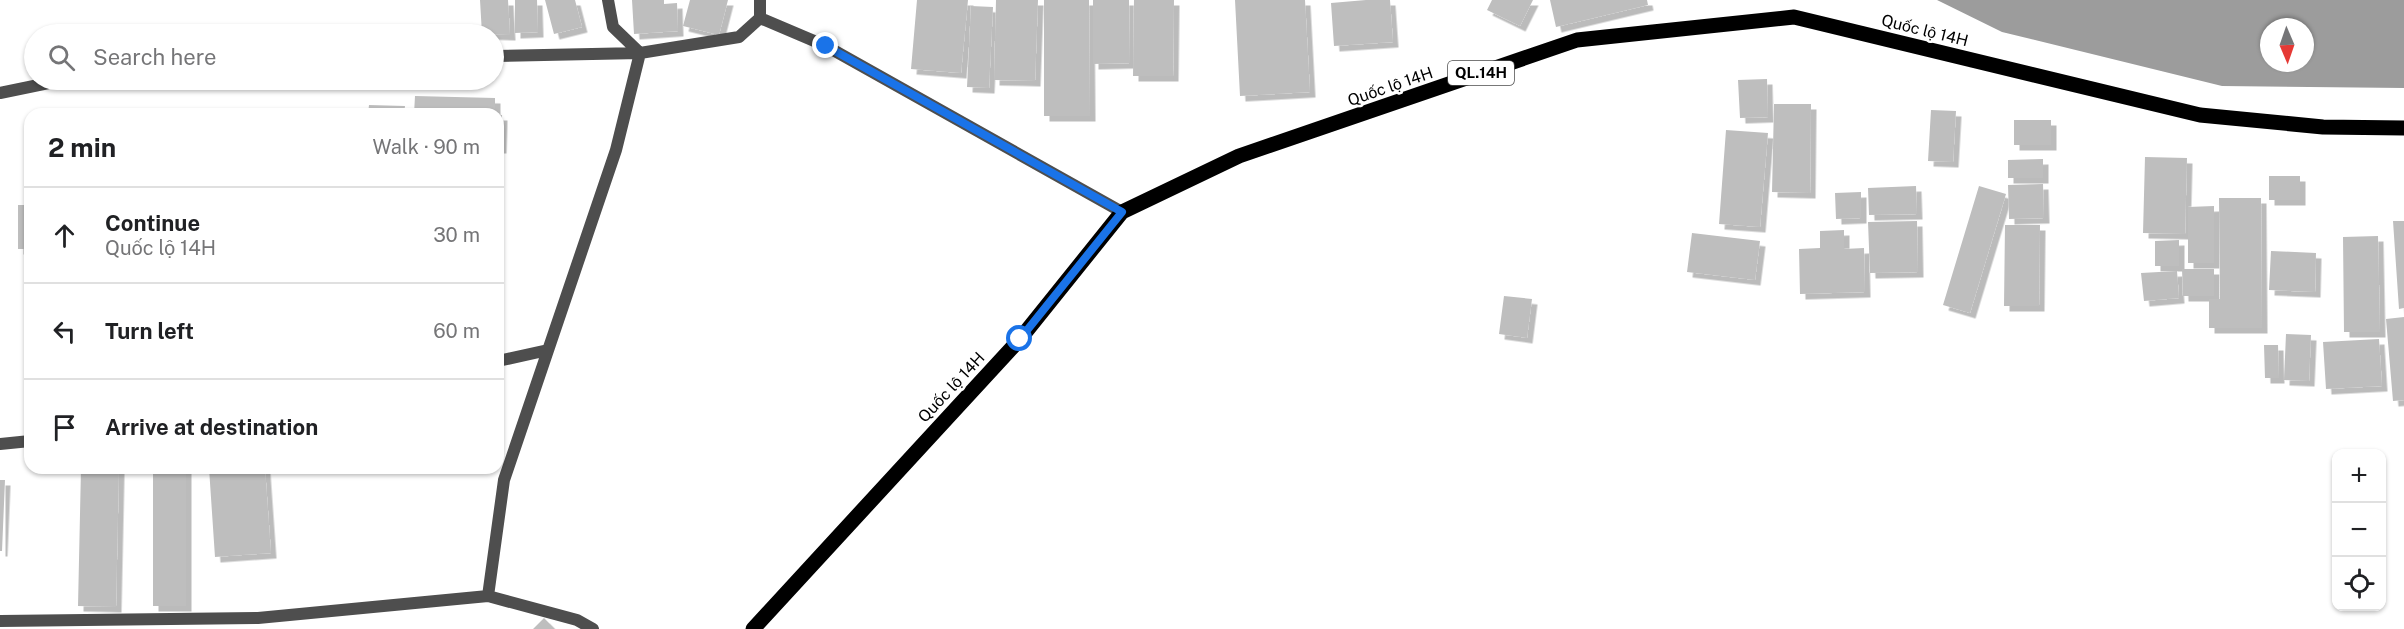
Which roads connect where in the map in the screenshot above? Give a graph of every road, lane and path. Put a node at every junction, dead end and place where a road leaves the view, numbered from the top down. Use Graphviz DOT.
graph roads {
  1 [pos="608,0"];
  2 [pos="760,0"];
  3 [pos="760,18"];
  4 [pos="640,52"];
  5 [pos="504,56"];
  6 [pos="24,88"];
  7 [pos="0,93"];
  8 [pos="2404,128"];
  9 [pos="1122,212"];
  10 [pos="548,350"];
  11 [pos="504,360"];
  12 [pos="24,442"];
  13 [pos="0,444"];
  14 [pos="488,596"];
  15 [pos="0,621"];
  16 [pos="592,629"];
  17 [pos="753,629"];
  1 -- 4 [label="street"];
  2 -- 3 [label="street"];
  3 -- 4 [label="street"];
  3 -- 9 [label="street"];
  4 -- 5 [label="street"];
  4 -- 10 [label="street"];
  6 -- 7 [label="street"];
  8 -- 9 [label="main road, Quốc lộ 14H / QL.14H"];
  9 -- 17 [label="main road, Quốc lộ 14H / QL.14H"];
  10 -- 11 [label="street"];
  10 -- 14 [label="street"];
  12 -- 13 [label="street"];
  14 -- 15 [label="street"];
  14 -- 16 [label="street"];
}
